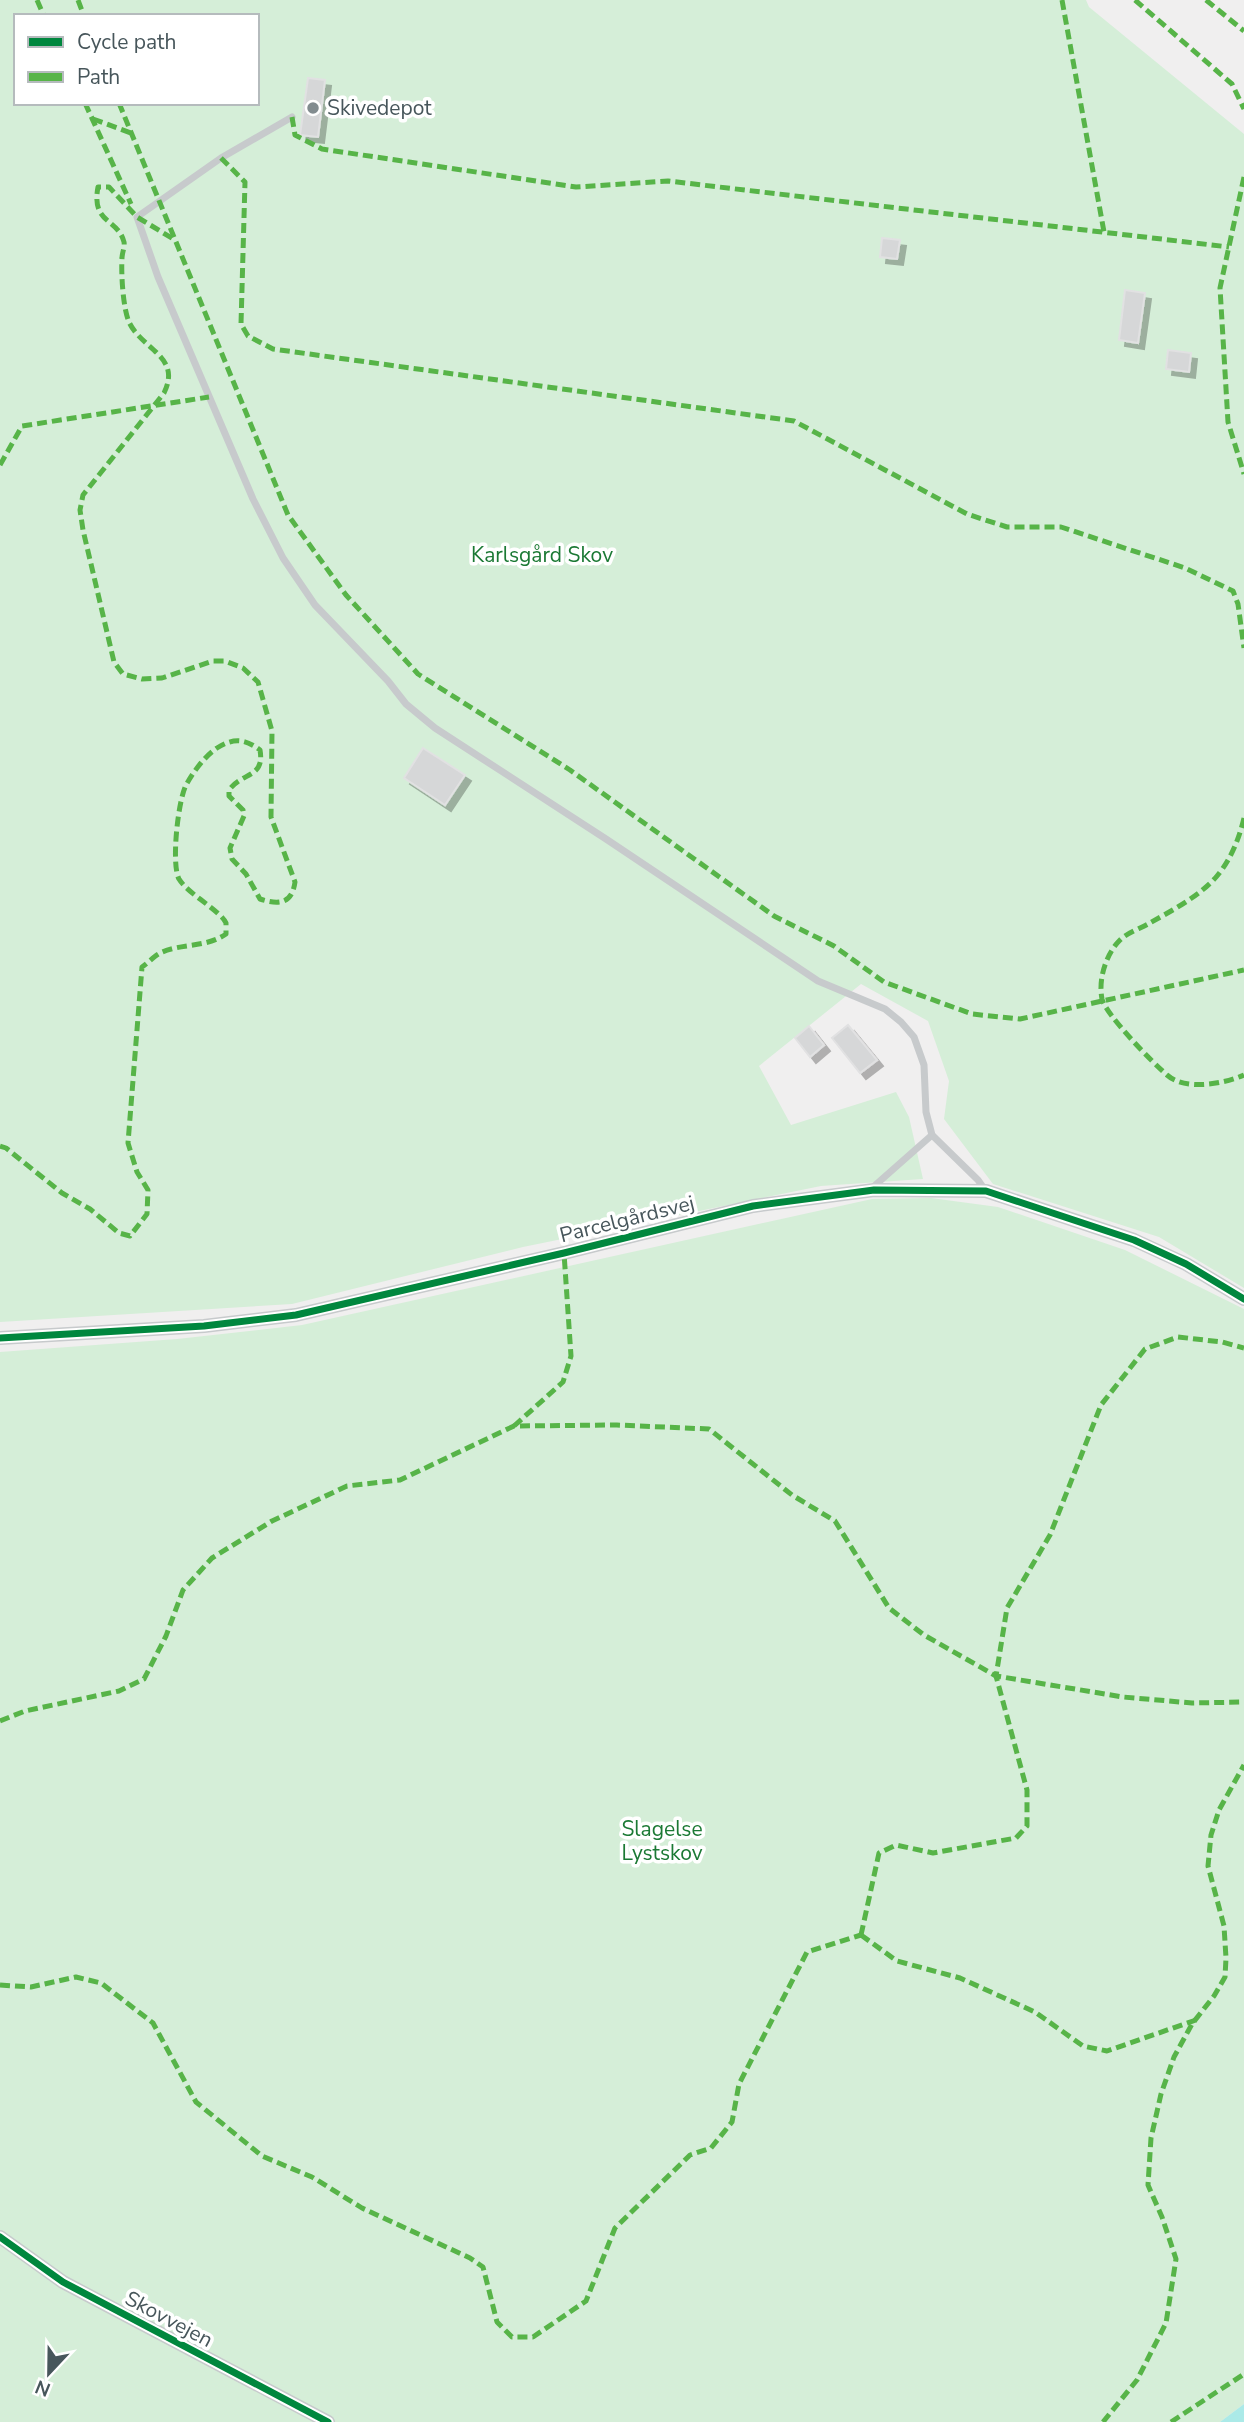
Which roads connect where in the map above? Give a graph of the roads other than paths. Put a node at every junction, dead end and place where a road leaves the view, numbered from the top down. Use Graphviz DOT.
graph roads {
  1 [pos="292,117"];
  2 [pos="932,1135"];
  3 [pos="868,1191"];
  4 [pos="986,1191"];
  5 [pos="1244,1300"];
  6 [pos="0,1338"];
  7 [pos="0,2237"];
  8 [pos="327,2422"];
  1 -- 2 [label="lane"];
  2 -- 3 [label="lane"];
  2 -- 4 [label="lane"];
  3 -- 4 [label="street, Parcelgårdsvej"];
  3 -- 6 [label="street, Parcelgårdsvej"];
  4 -- 5 [label="street, Parcelgårdsvej"];
  7 -- 8 [label="street, Skovvejen"];
}
